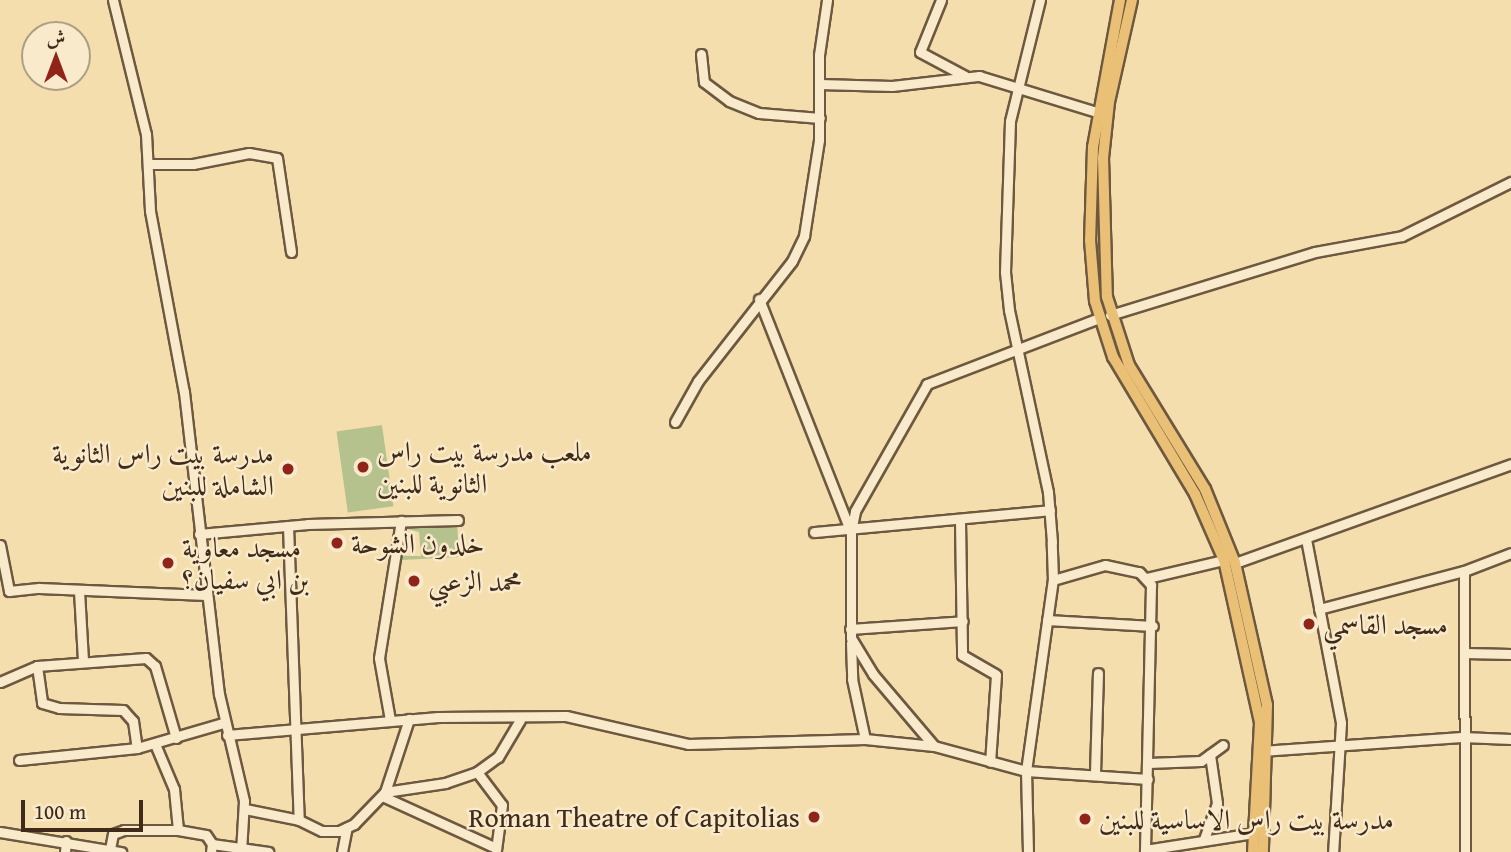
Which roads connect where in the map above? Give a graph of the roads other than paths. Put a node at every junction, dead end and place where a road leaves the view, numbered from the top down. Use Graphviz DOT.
graph roads {
  1 [pos="113,0"];
  2 [pos="827,0"];
  3 [pos="941,0"];
  4 [pos="1040,0"];
  5 [pos="1119,0"];
  6 [pos="1132,0"];
  7 [pos="701,54"];
  8 [pos="965,76"];
  9 [pos="820,84"];
  10 [pos="1017,86"];
  11 [pos="1097,112"];
  12 [pos="820,118"];
  13 [pos="148,164"];
  14 [pos="1511,182"];
  15 [pos="291,252"];
  16 [pos="759,299"];
  17 [pos="1105,317"];
  18 [pos="1017,351"];
  19 [pos="675,422"];
  20 [pos="1511,464"];
  21 [pos="1050,510"];
  22 [pos="458,520"];
  23 [pos="401,521"];
  24 [pos="960,521"];
  25 [pos="288,526"];
  26 [pos="814,532"];
  27 [pos="851,532"];
  28 [pos="199,534"];
  29 [pos="1307,539"];
  30 [pos="0,545"];
  31 [pos="1511,553"];
  32 [pos="1229,561"];
  33 [pos="1464,571"];
  34 [pos="1146,578"];
  35 [pos="1053,580"];
  36 [pos="79,591"];
  37 [pos="5,592"];
  38 [pos="206,595"];
  39 [pos="1319,609"];
  40 [pos="962,621"];
  41 [pos="1047,621"];
  42 [pos="1153,626"];
  43 [pos="851,634"];
  44 [pos="1464,653"];
  45 [pos="1511,654"];
  46 [pos="83,661"];
  47 [pos="37,666"];
  48 [pos="1098,673"];
  49 [pos="0,682"];
  50 [pos="409,719"];
  51 [pos="390,720"];
  52 [pos="520,720"];
  53 [pos="223,723"];
  54 [pos="297,726"];
  55 [pos="227,735"];
  56 [pos="1462,737"];
  57 [pos="176,738"];
  58 [pos="865,739"];
  59 [pos="1511,739"];
  60 [pos="155,744"];
  61 [pos="1223,745"];
  62 [pos="1342,745"];
  63 [pos="934,747"];
  64 [pos="137,748"];
  65 [pos="1265,751"];
  66 [pos="1210,755"];
  67 [pos="19,760"];
  68 [pos="990,762"];
  69 [pos="1148,763"];
  70 [pos="1026,771"];
  71 [pos="478,772"];
  72 [pos="1095,773"];
  73 [pos="1148,779"];
  74 [pos="384,794"];
  75 [pos="245,809"];
  76 [pos="299,820"];
  77 [pos="347,827"];
  78 [pos="178,830"];
  79 [pos="0,832"];
  80 [pos="1254,833"];
  81 [pos="1203,839"];
  82 [pos="66,841"];
  83 [pos="212,848"];
  84 [pos="110,849"];
  85 [pos="241,850"];
  86 [pos="496,850"];
  87 [pos="1145,851"];
  88 [pos="65,852"];
  89 [pos="121,852"];
  90 [pos="268,852"];
  91 [pos="342,852"];
  92 [pos="1028,852"];
  93 [pos="1253,852"];
  94 [pos="1263,852"];
  95 [pos="1333,852"];
  96 [pos="1465,852"];
  1 -- 13 [label="street"];
  2 -- 9 [label="street"];
  3 -- 8 [label="street"];
  4 -- 10 [label="street"];
  5 -- 11 [label="main road"];
  6 -- 17 [label="main road"];
  7 -- 12 [label="street"];
  8 -- 9 [label="street"];
  8 -- 10 [label="street"];
  9 -- 12 [label="street"];
  10 -- 11 [label="street"];
  10 -- 18 [label="street"];
  11 -- 17 [label="main road"];
  12 -- 16 [label="street"];
  13 -- 15 [label="street"];
  13 -- 28 [label="street"];
  14 -- 17 [label="street"];
  16 -- 19 [label="street"];
  16 -- 27 [label="street"];
  17 -- 18 [label="street"];
  17 -- 32 [label="main road"];
  18 -- 21 [label="street"];
  18 -- 27 [label="street"];
  20 -- 29 [label="street"];
  21 -- 24 [label="street"];
  21 -- 35 [label="street"];
  22 -- 23 [label="street"];
  23 -- 25 [label="street"];
  23 -- 51 [label="street"];
  24 -- 27 [label="street"];
  24 -- 40 [label="street"];
  25 -- 28 [label="street"];
  25 -- 54 [label="street"];
  26 -- 27 [label="street"];
  27 -- 43 [label="street"];
  28 -- 38 [label="street"];
  29 -- 32 [label="street"];
  29 -- 39 [label="street"];
  30 -- 37 [label="street"];
  31 -- 33 [label="street"];
  32 -- 34 [label="street"];
  32 -- 65 [label="main road"];
  33 -- 39 [label="street"];
  33 -- 44 [label="street"];
  34 -- 35 [label="street"];
  34 -- 42 [label="street"];
  35 -- 41 [label="street"];
  36 -- 37 [label="street"];
  36 -- 38 [label="street"];
  36 -- 46 [label="street"];
  38 -- 53 [label="street"];
  39 -- 62 [label="street"];
  40 -- 43 [label="street"];
  40 -- 68 [label="street"];
  41 -- 42 [label="street"];
  41 -- 70 [label="street"];
  42 -- 69 [label="street"];
  43 -- 58 [label="street"];
  43 -- 63 [label="street"];
  44 -- 45 [label="street"];
  44 -- 56 [label="street"];
  46 -- 47 [label="street"];
  46 -- 57 [label="street"];
  47 -- 49 [label="street"];
  47 -- 64 [label="street"];
  48 -- 72 [label="street"];
  50 -- 51 [label="street"];
  50 -- 52 [label="street"];
  50 -- 74 [label="street"];
  51 -- 54 [label="street"];
  52 -- 58 [label="street"];
  52 -- 71 [label="street"];
  53 -- 55 [label="street"];
  53 -- 57 [label="street"];
  54 -- 55 [label="street"];
  54 -- 76 [label="street"];
  55 -- 75 [label="street"];
  56 -- 59 [label="street"];
  56 -- 62 [label="street"];
  56 -- 96 [label="street"];
  57 -- 60 [label="street"];
  58 -- 63 [label="street"];
  60 -- 64 [label="street"];
  60 -- 78 [label="street"];
  61 -- 66 [label="street"];
  62 -- 65 [label="street"];
  62 -- 95 [label="street"];
  63 -- 68 [label="street"];
  64 -- 67 [label="street"];
  65 -- 80 [label="main road"];
  65 -- 94 [label="main road"];
  66 -- 69 [label="street"];
  66 -- 81 [label="street"];
  68 -- 70 [label="street"];
  69 -- 73 [label="street"];
  70 -- 72 [label="street"];
  70 -- 92 [label="street"];
  71 -- 74 [label="street"];
  71 -- 86 [label="street"];
  72 -- 73 [label="street"];
  73 -- 87 [label="street"];
  74 -- 77 [label="street"];
  74 -- 86 [label="street"];
  75 -- 76 [label="street"];
  75 -- 85 [label="street"];
  76 -- 77 [label="street"];
  77 -- 91 [label="street"];
  78 -- 83 [label="street"];
  78 -- 84 [label="street"];
  79 -- 82 [label="street"];
  80 -- 81 [label="street"];
  80 -- 93 [label="main road"];
  81 -- 87 [label="street"];
  82 -- 84 [label="street"];
  82 -- 88 [label="street"];
  83 -- 85 [label="street"];
  84 -- 89 [label="street"];
  85 -- 90 [label="street"];
}
